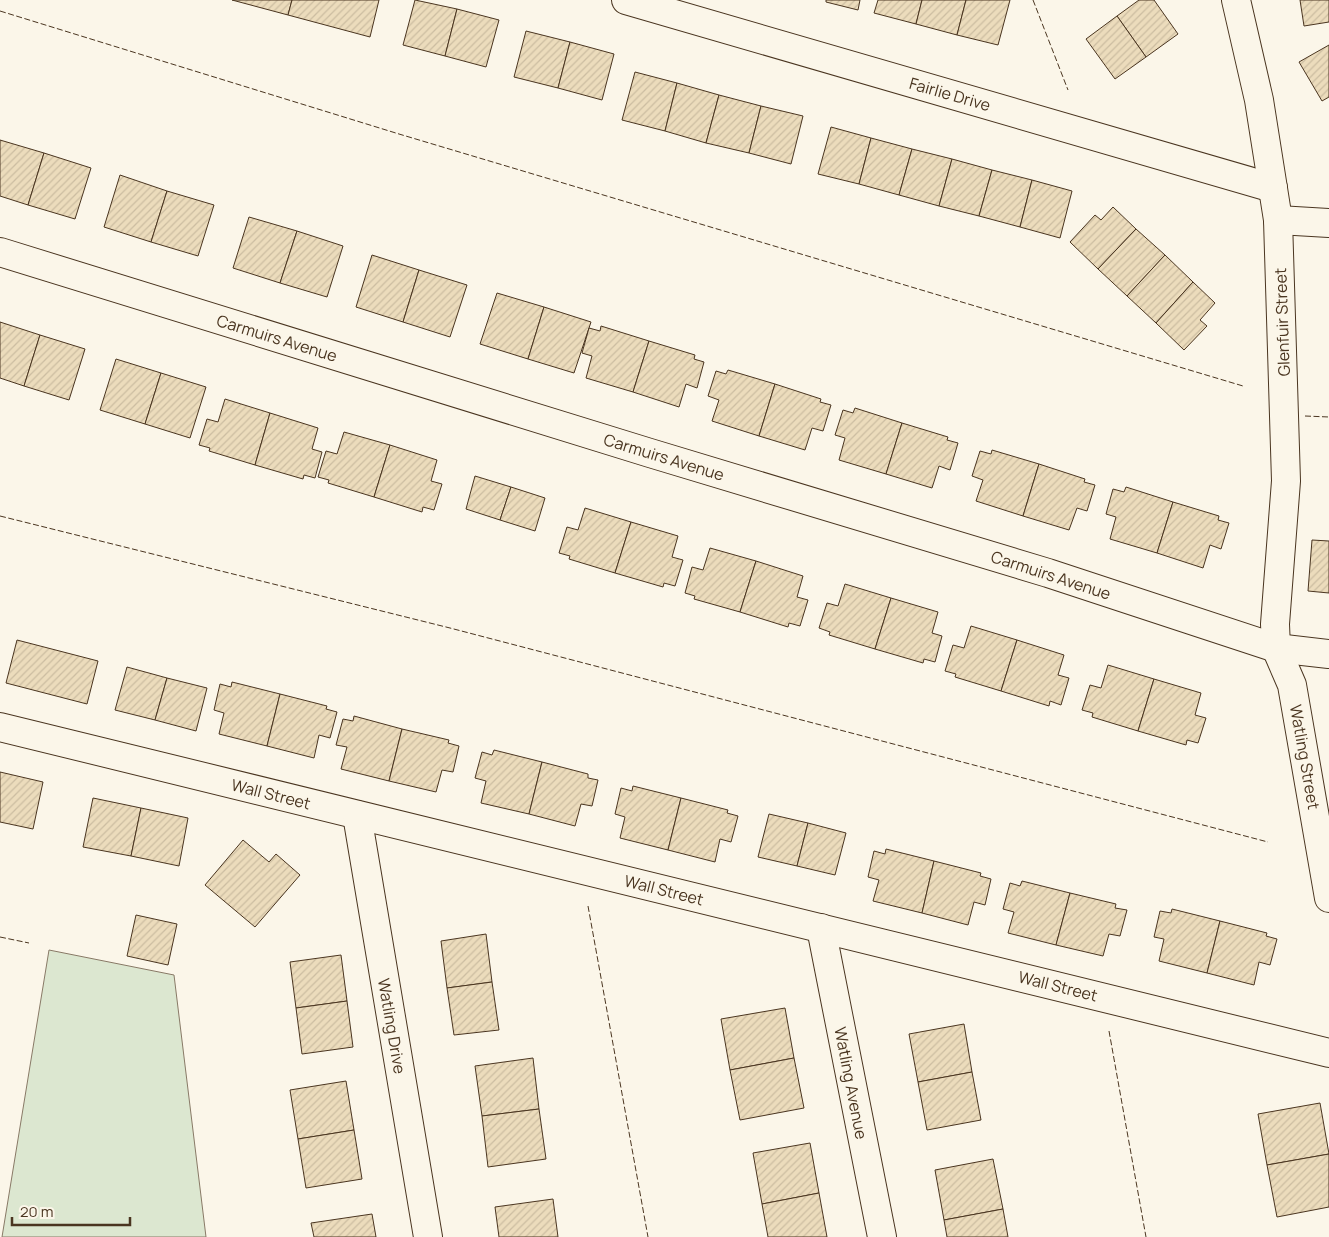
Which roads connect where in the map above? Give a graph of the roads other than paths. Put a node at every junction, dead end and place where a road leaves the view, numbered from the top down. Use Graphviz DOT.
graph roads {
  1 [pos="626,0"];
  2 [pos="1236,0"];
  3 [pos="1273,188"];
  4 [pos="1278,220"];
  5 [pos="1329,223"];
  6 [pos="0,252"];
  7 [pos="1276,648"];
  8 [pos="1329,654"];
  9 [pos="0,728"];
  10 [pos="357,815"];
  11 [pos="1329,898"];
  12 [pos="820,928"];
  13 [pos="1329,1053"];
  14 [pos="428,1237"];
  15 [pos="882,1237"];
  1 -- 3 [label="street, Fairlie Drive"];
  2 -- 3 [label="street, Glenfuir Street"];
  3 -- 4 [label="street, Glenfuir Street"];
  4 -- 5 [label="street"];
  4 -- 7 [label="street, Glenfuir Street"];
  6 -- 7 [label="street, Carmuirs Avenue"];
  7 -- 8 [label="street, Carmuirs Avenue"];
  7 -- 11 [label="street, Watling Street"];
  9 -- 10 [label="street, Wall Street"];
  10 -- 12 [label="street, Wall Street"];
  10 -- 14 [label="street, Watling Drive"];
  12 -- 13 [label="street, Wall Street"];
  12 -- 15 [label="street, Watling Avenue"];
}
